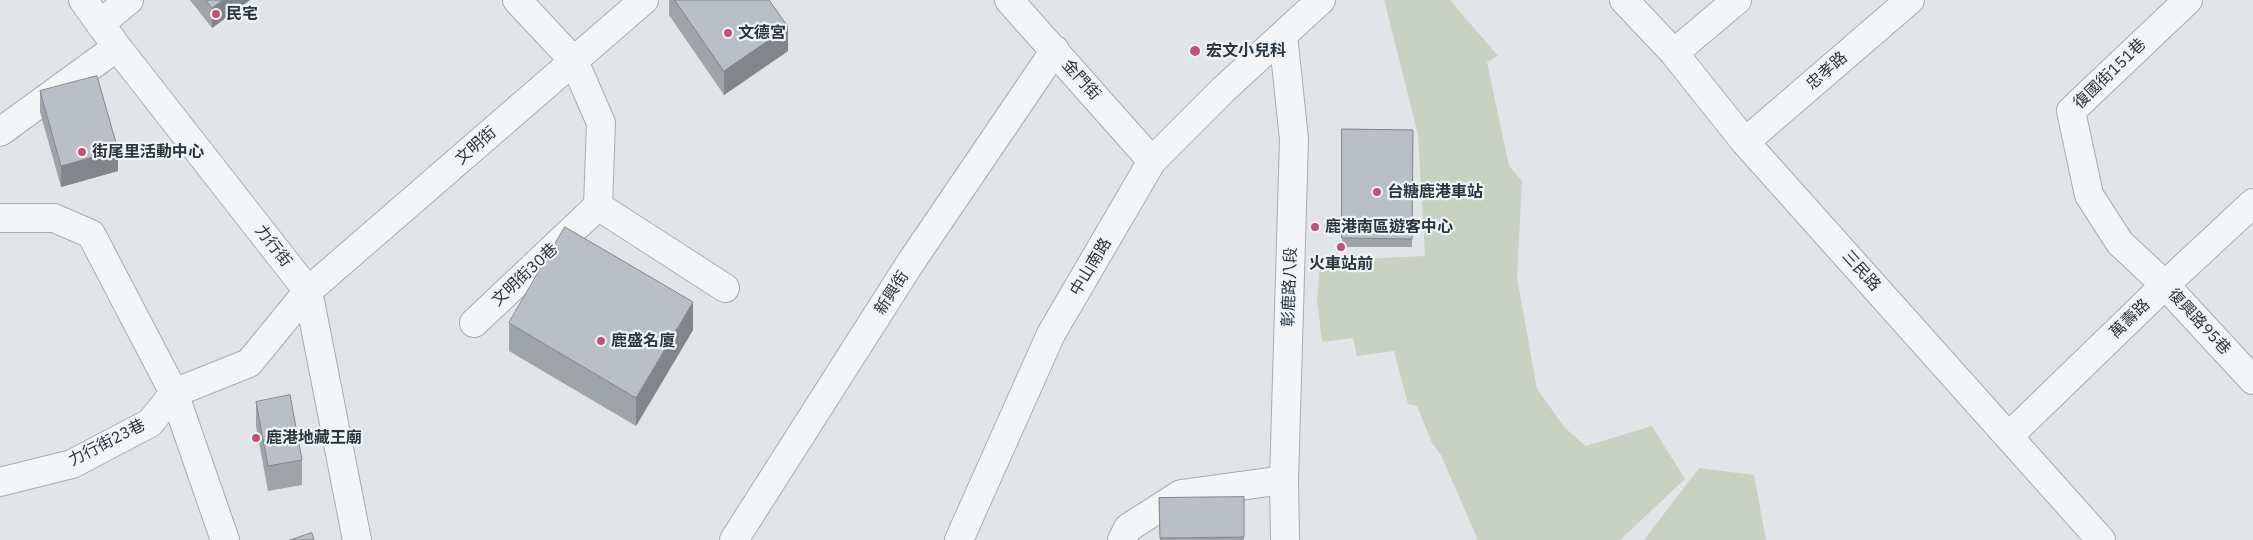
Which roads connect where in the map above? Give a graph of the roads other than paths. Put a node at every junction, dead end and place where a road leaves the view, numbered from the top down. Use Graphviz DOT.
graph roads {
  1 [pos="83,0"];
  2 [pos="129,0"];
  3 [pos="517,0"];
  4 [pos="644,0"];
  5 [pos="1009,0"];
  6 [pos="1321,0"];
  7 [pos="1624,0"];
  8 [pos="1737,0"];
  9 [pos="1910,0"];
  10 [pos="2188,0"];
  11 [pos="100,24"];
  12 [pos="1283,36"];
  13 [pos="117,47"];
  14 [pos="1055,50"];
  15 [pos="1674,53"];
  16 [pos="574,61"];
  17 [pos="0,132"];
  18 [pos="1745,142"];
  19 [pos="1152,161"];
  20 [pos="2253,203"];
  21 [pos="598,206"];
  22 [pos="0,218"];
  23 [pos="2165,285"];
  24 [pos="725,288"];
  25 [pos="308,291"];
  26 [pos="474,323"];
  27 [pos="2253,380"];
  28 [pos="174,394"];
  29 [pos="2009,436"];
  30 [pos="1284,480"];
  31 [pos="0,482"];
  32 [pos="225,540"];
  33 [pos="357,540"];
  34 [pos="734,540"];
  35 [pos="959,540"];
  36 [pos="1122,540"];
  37 [pos="1285,540"];
  38 [pos="2101,540"];
  1 -- 11 [label="street, 力行街"];
  2 -- 11 [label="street"];
  3 -- 16 [label="street"];
  4 -- 16 [label="street, 文明街"];
  5 -- 14 [label="street, 金門街"];
  6 -- 12 [label="street, 中山南路"];
  7 -- 15 [label="street, 三民路"];
  8 -- 15 [label="street"];
  9 -- 18 [label="street, 忠孝路"];
  10 -- 23 [label="street, 復國街151巷"];
  11 -- 13 [label="street, 力行街"];
  12 -- 19 [label="street, 中山南路"];
  12 -- 30 [label="street, 彰鹿路八段"];
  13 -- 17 [label="street"];
  13 -- 25 [label="street, 力行街"];
  14 -- 19 [label="street, 金門街"];
  14 -- 34 [label="street, 新興街"];
  15 -- 18 [label="street, 三民路"];
  16 -- 21 [label="street"];
  16 -- 25 [label="street, 文明街"];
  18 -- 29 [label="street, 三民路"];
  19 -- 35 [label="street, 中山南路"];
  20 -- 23 [label="street, 萬壽路"];
  21 -- 24 [label="street"];
  21 -- 26 [label="street, 文明街30巷"];
  22 -- 28 [label="street"];
  23 -- 27 [label="street, 復興路95巷"];
  23 -- 29 [label="street, 萬壽路"];
  25 -- 28 [label="street, 文明街"];
  25 -- 33 [label="street, 力行街"];
  28 -- 31 [label="street, 力行街23巷"];
  28 -- 32 [label="street"];
  29 -- 38 [label="street, 三民路"];
  30 -- 36 [label="street"];
  30 -- 37 [label="street, 彰鹿路八段"];
}
